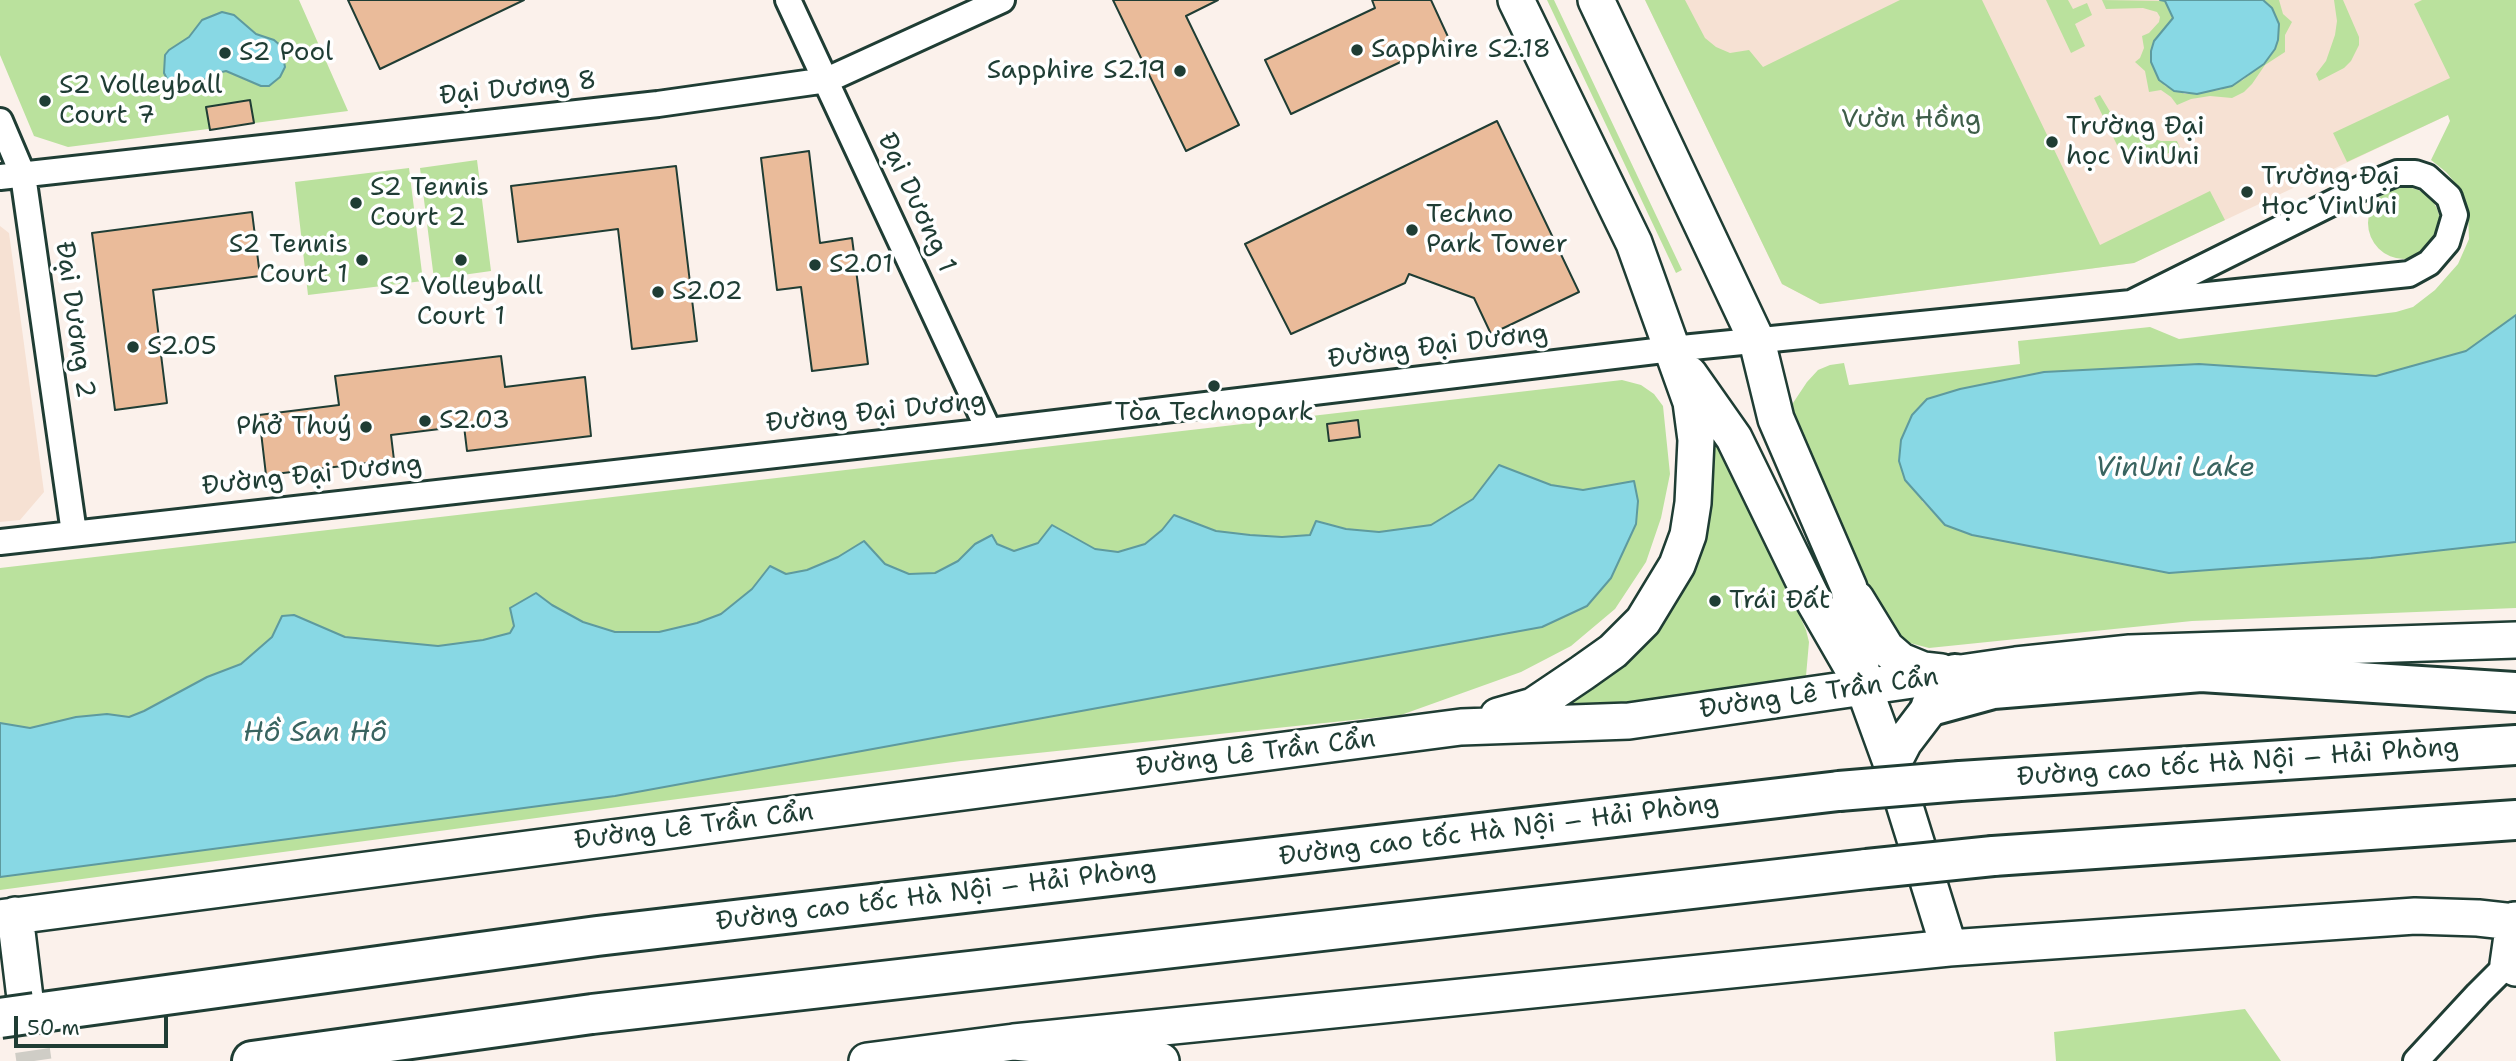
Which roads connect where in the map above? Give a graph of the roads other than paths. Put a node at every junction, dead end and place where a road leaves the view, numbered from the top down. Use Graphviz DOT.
graph roads {
  1 [pos="788,0"];
  2 [pos="1002,0"];
  3 [pos="1516,0"];
  4 [pos="1596,0"];
  5 [pos="827,80"];
  6 [pos="0,121"];
  7 [pos="12,176"];
  8 [pos="2131,303"];
  9 [pos="1757,341"];
  10 [pos="1672,349"];
  11 [pos="989,431"];
  12 [pos="74,533"];
  13 [pos="0,542"];
  14 [pos="1849,588"];
  15 [pos="2516,640"];
  16 [pos="1955,674"];
  17 [pos="1864,688"];
  18 [pos="1993,689"];
  19 [pos="2516,692"];
  20 [pos="1931,706"];
  21 [pos="1461,727"];
  22 [pos="2516,745"];
  23 [pos="1892,765"];
  24 [pos="2516,820"];
  25 [pos="8,916"];
  26 [pos="2515,922"];
  27 [pos="1949,948"];
  28 [pos="2512,966"];
  29 [pos="20,1010"];
  30 [pos="1014,1042"];
  31 [pos="252,1061"];
  32 [pos="867,1061"];
  33 [pos="1161,1061"];
  34 [pos="2416,1061"];
  1 -- 5 [label="street, Đại Dương 1"];
  2 -- 5 [label="street, Đại Dương 8"];
  3 -- 10 [label="main road"];
  4 -- 9 [label="main road"];
  5 -- 7 [label="street, Đại Dương 8"];
  5 -- 11 [label="street, Đại Dương 1"];
  6 -- 7 [label="street, Đại Dương 2"];
  7 -- 12 [label="street, Đại Dương 2"];
  8 -- 8 [label="street, Đường Đại Dương"];
  8 -- 9 [label="street, Đường Đại Dương"];
  9 -- 10 [label="street, Đường Đại Dương"];
  9 -- 14 [label="main road"];
  10 -- 11 [label="street, Đường Đại Dương"];
  10 -- 17 [label="main road"];
  10 -- 21 [label="main road"];
  11 -- 12 [label="street, Đường Đại Dương"];
  12 -- 13 [label="street, Đường Đại Dương"];
  14 -- 16 [label="main road"];
  14 -- 17 [label="main road"];
  15 -- 16 [label="main road, Đường Lê Trần Cẩn"];
  16 -- 17 [label="main road, Đường Lê Trần Cẩn"];
  16 -- 18 [label="highway"];
  16 -- 20 [label="main road"];
  17 -- 21 [label="main road, Đường Lê Trần Cẩn"];
  17 -- 23 [label="main road"];
  18 -- 19 [label="highway"];
  18 -- 20 [label="highway"];
  20 -- 23 [label="main road"];
  21 -- 25 [label="main road, Đường Lê Trần Cẩn"];
  22 -- 29 [label="highway, Đường cao tốc Hà Nội – Hải Phòng, bridge"];
  23 -- 27 [label="main road"];
  24 -- 31 [label="highway, bridge"];
  25 -- 29 [label="main road"];
  26 -- 27 [label="main road"];
  26 -- 28 [label="main road"];
  27 -- 30 [label="main road"];
  28 -- 34 [label="street"];
  30 -- 32 [label="main road"];
  30 -- 33 [label="main road"];
}
